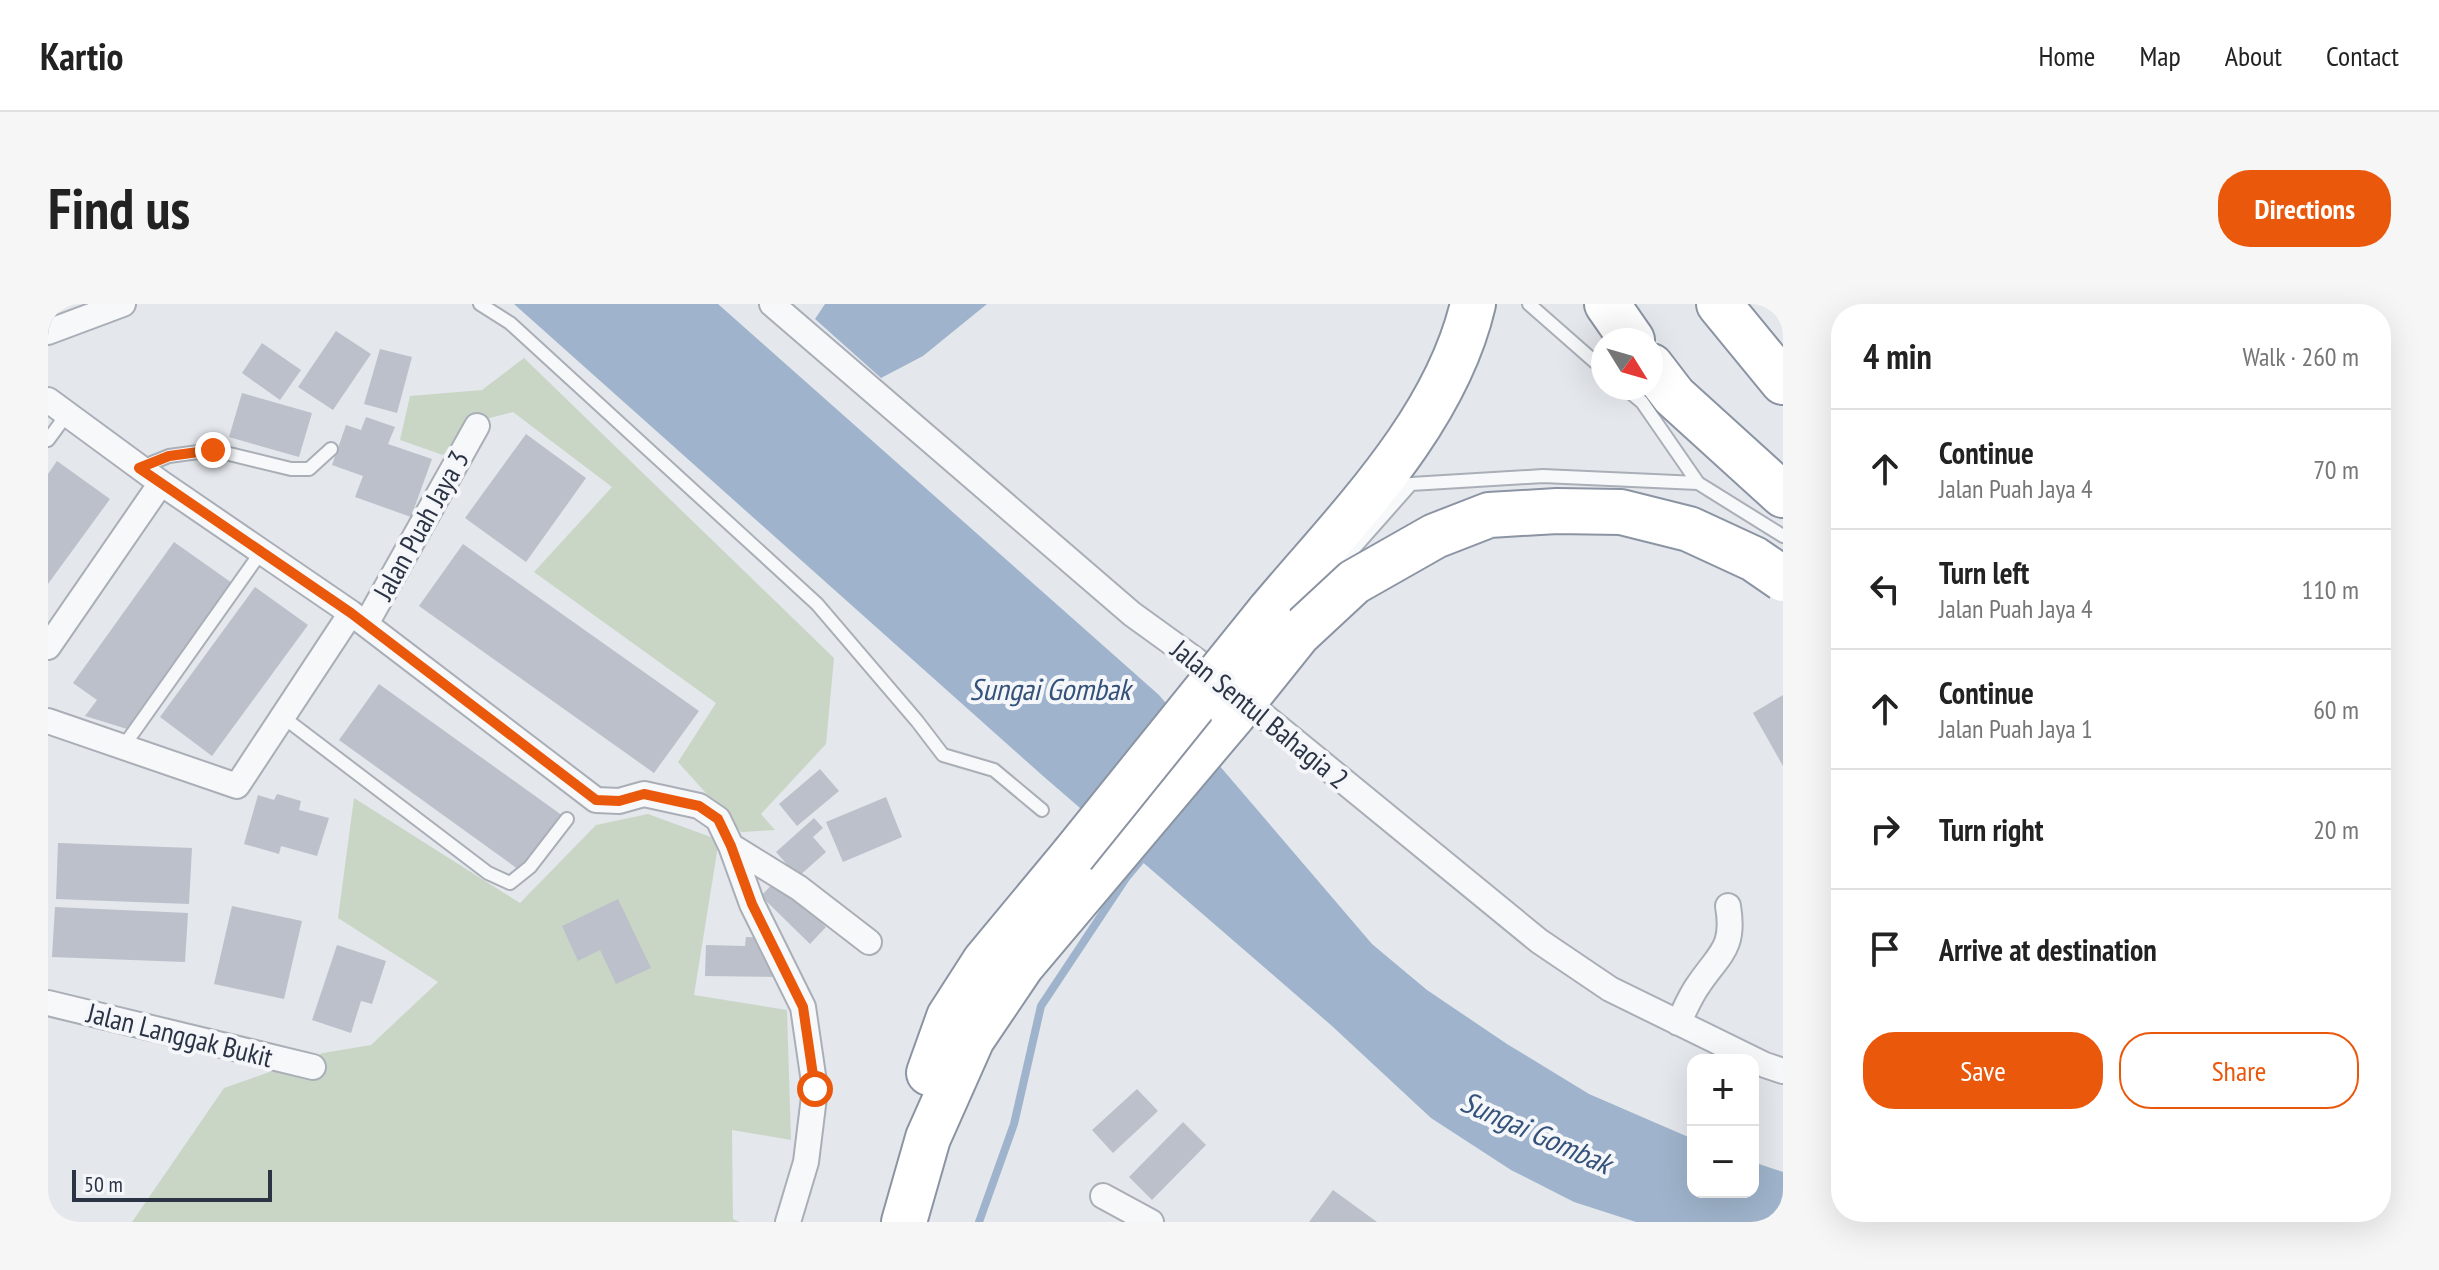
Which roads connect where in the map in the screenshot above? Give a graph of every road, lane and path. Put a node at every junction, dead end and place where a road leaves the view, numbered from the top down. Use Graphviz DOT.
graph roads {
  1 [pos="123,304"];
  2 [pos="480,304"];
  3 [pos="772,304"];
  4 [pos="1473,304"];
  5 [pos="1529,304"];
  6 [pos="1607,304"];
  7 [pos="1719,304"];
  8 [pos="1624,328"];
  9 [pos="48,332"];
  10 [pos="1591,358"];
  11 [pos="1663,382"];
  12 [pos="1783,382"];
  13 [pos="1640,400"];
  14 [pos="57,407"];
  15 [pos="477,426"];
  16 [pos="48,440"];
  17 [pos="331,449"];
  18 [pos="139,468"];
  19 [pos="161,483"];
  20 [pos="1698,483"];
  21 [pos="1783,495"];
  22 [pos="1783,536"];
  23 [pos="261,552"];
  24 [pos="1783,579"];
  25 [pos="1321,586"];
  26 [pos="358,619"];
  27 [pos="48,647"];
  28 [pos="283,717"];
  29 [pos="48,721"];
  30 [pos="123,747"];
  31 [pos="1042,810"];
  32 [pos="567,819"];
  33 [pos="731,846"];
  34 [pos="1085,864"];
  35 [pos="1728,906"];
  36 [pos="869,942"];
  37 [pos="48,1003"];
  38 [pos="1678,1023"];
  39 [pos="313,1067"];
  40 [pos="1783,1071"];
  41 [pos="1103,1196"];
  42 [pos="788,1222"];
  43 [pos="875,1222"];
  44 [pos="904,1222"];
  45 [pos="1151,1222"];
  1 -- 9 [label="street"];
  2 -- 31 [label="lane"];
  3 -- 38 [label="street, Jalan Sentul Bahagia 2"];
  4 -- 34 [label="highway, bridge"];
  5 -- 10 [label="lane"];
  6 -- 8 [label="highway"];
  7 -- 12 [label="highway"];
  11 -- 21 [label="highway"];
  13 -- 20 [label="lane"];
  14 -- 16 [label="lane"];
  14 -- 18 [label="street"];
  15 -- 26 [label="street, Jalan Puah Jaya 3"];
  17 -- 18 [label="lane"];
  18 -- 19 [label="street"];
  19 -- 23 [label="street"];
  19 -- 27 [label="street"];
  20 -- 22 [label="lane"];
  20 -- 25 [label="lane"];
  23 -- 26 [label="street"];
  23 -- 30 [label="lane"];
  24 -- 34 [label="highway, bridge"];
  26 -- 28 [label="street, Jalan Puah Jaya 3"];
  26 -- 33 [label="street"];
  28 -- 30 [label="street, Jalan Puah Jaya 3"];
  28 -- 32 [label="lane"];
  29 -- 30 [label="street"];
  33 -- 36 [label="street"];
  33 -- 42 [label="street"];
  34 -- 43 [label="highway"];
  34 -- 44 [label="highway"];
  35 -- 38 [label="street"];
  37 -- 39 [label="street, Jalan Langgak Bukit"];
  38 -- 40 [label="street, Jalan Sentul Bahagia 2"];
  41 -- 45 [label="street"];
}
